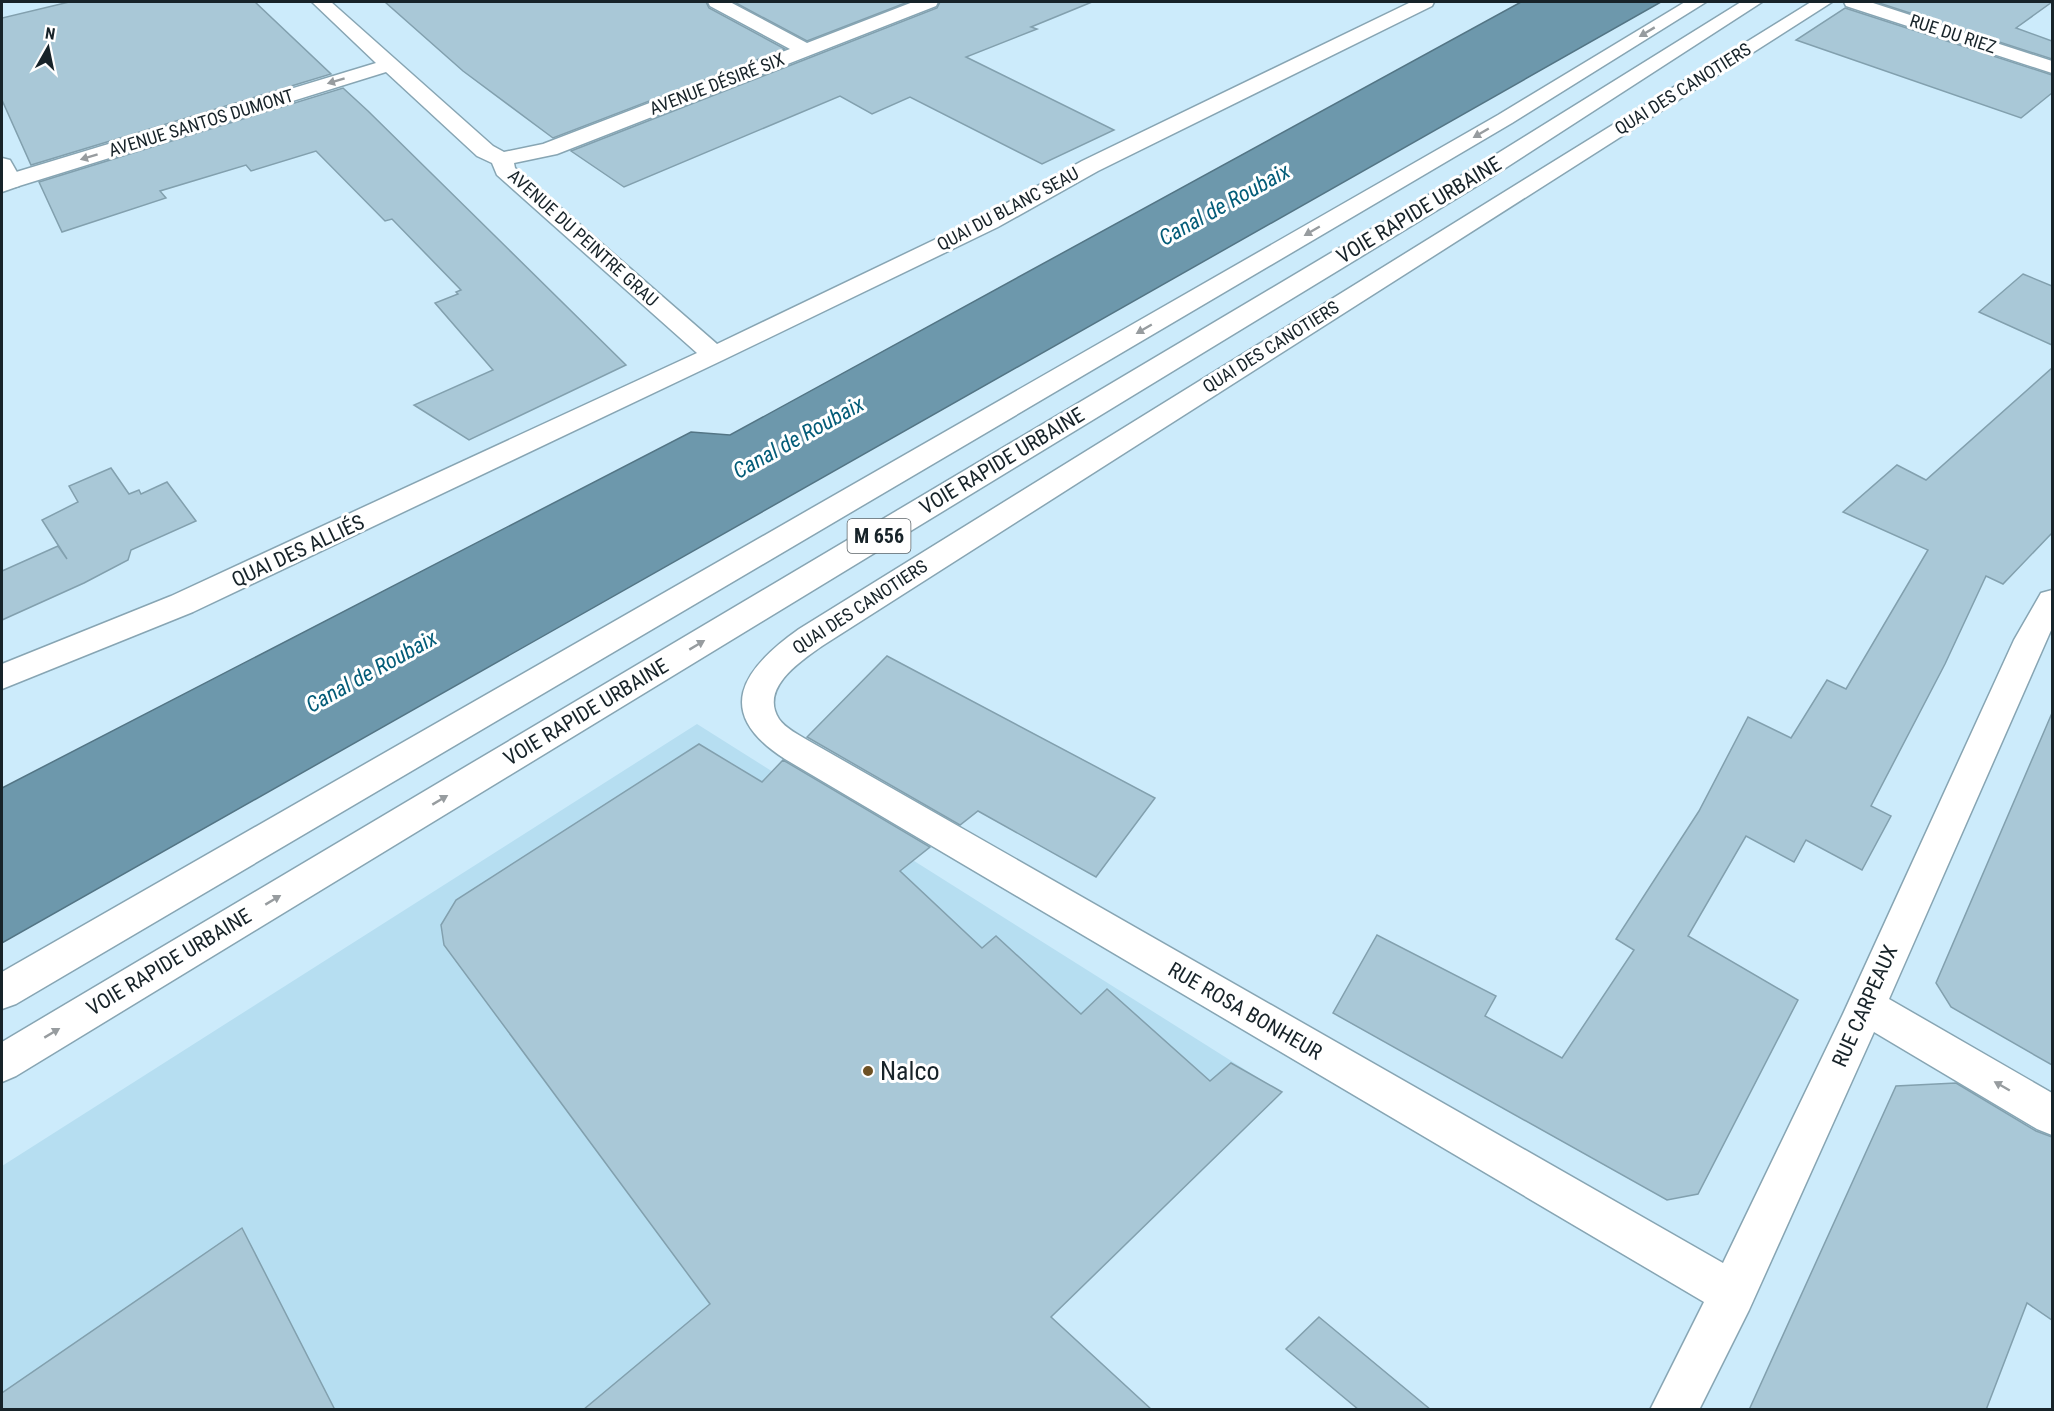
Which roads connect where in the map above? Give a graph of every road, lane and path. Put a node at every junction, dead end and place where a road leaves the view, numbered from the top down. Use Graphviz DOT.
graph roads {
  1 [pos="321,2"];
  2 [pos="717,2"];
  3 [pos="929,2"];
  4 [pos="1425,2"];
  5 [pos="1697,2"];
  6 [pos="1752,2"];
  7 [pos="1823,2"];
  8 [pos="1853,2"];
  9 [pos="806,50"];
  10 [pos="392,64"];
  11 [pos="2052,67"];
  12 [pos="502,159"];
  13 [pos="5,177"];
  14 [pos="714,355"];
  15 [pos="590,414"];
  16 [pos="2052,601"];
  17 [pos="2,677"];
  18 [pos="762,721"];
  19 [pos="2,992"];
  20 [pos="1866,1006"];
  21 [pos="2,1063"];
  22 [pos="2052,1115"];
  23 [pos="1733,1294"];
  24 [pos="1674,1410"];
  1 -- 10 [label="main road, AVENUE DU PEINTRE GRAU"];
  2 -- 9 [label="main road"];
  3 -- 9 [label="main road, AVENUE DÉSIRÉ SIX"];
  4 -- 14 [label="main road, QUAI DU BLANC SEAU"];
  5 -- 19 [label="main road, VOIE RAPIDE URBAINE / M 656, one-way"];
  21 -- 6 [label="main road, VOIE RAPIDE URBAINE / M 656, one-way"];
  7 -- 18 [label="main road, QUAI DES CANOTIERS"];
  8 -- 11 [label="main road, RUE DU RIEZ"];
  9 -- 12 [label="main road, AVENUE DÉSIRÉ SIX"];
  10 -- 12 [label="main road, AVENUE DU PEINTRE GRAU"];
  10 -- 13 [label="main road, AVENUE SANTOS DUMONT, one-way"];
  12 -- 14 [label="main road, AVENUE DU PEINTRE GRAU"];
  14 -- 15 [label="main road, QUAI DU BLANC SEAU"];
  15 -- 17 [label="main road, QUAI DES ALLIÉS"];
  16 -- 20 [label="main road, RUE CARPEAUX"];
  18 -- 23 [label="main road, RUE ROSA BONHEUR"];
  22 -- 20 [label="main road, one-way"];
  20 -- 23 [label="main road, RUE CARPEAUX"];
  23 -- 24 [label="main road, RUE CARPEAUX"];
}
